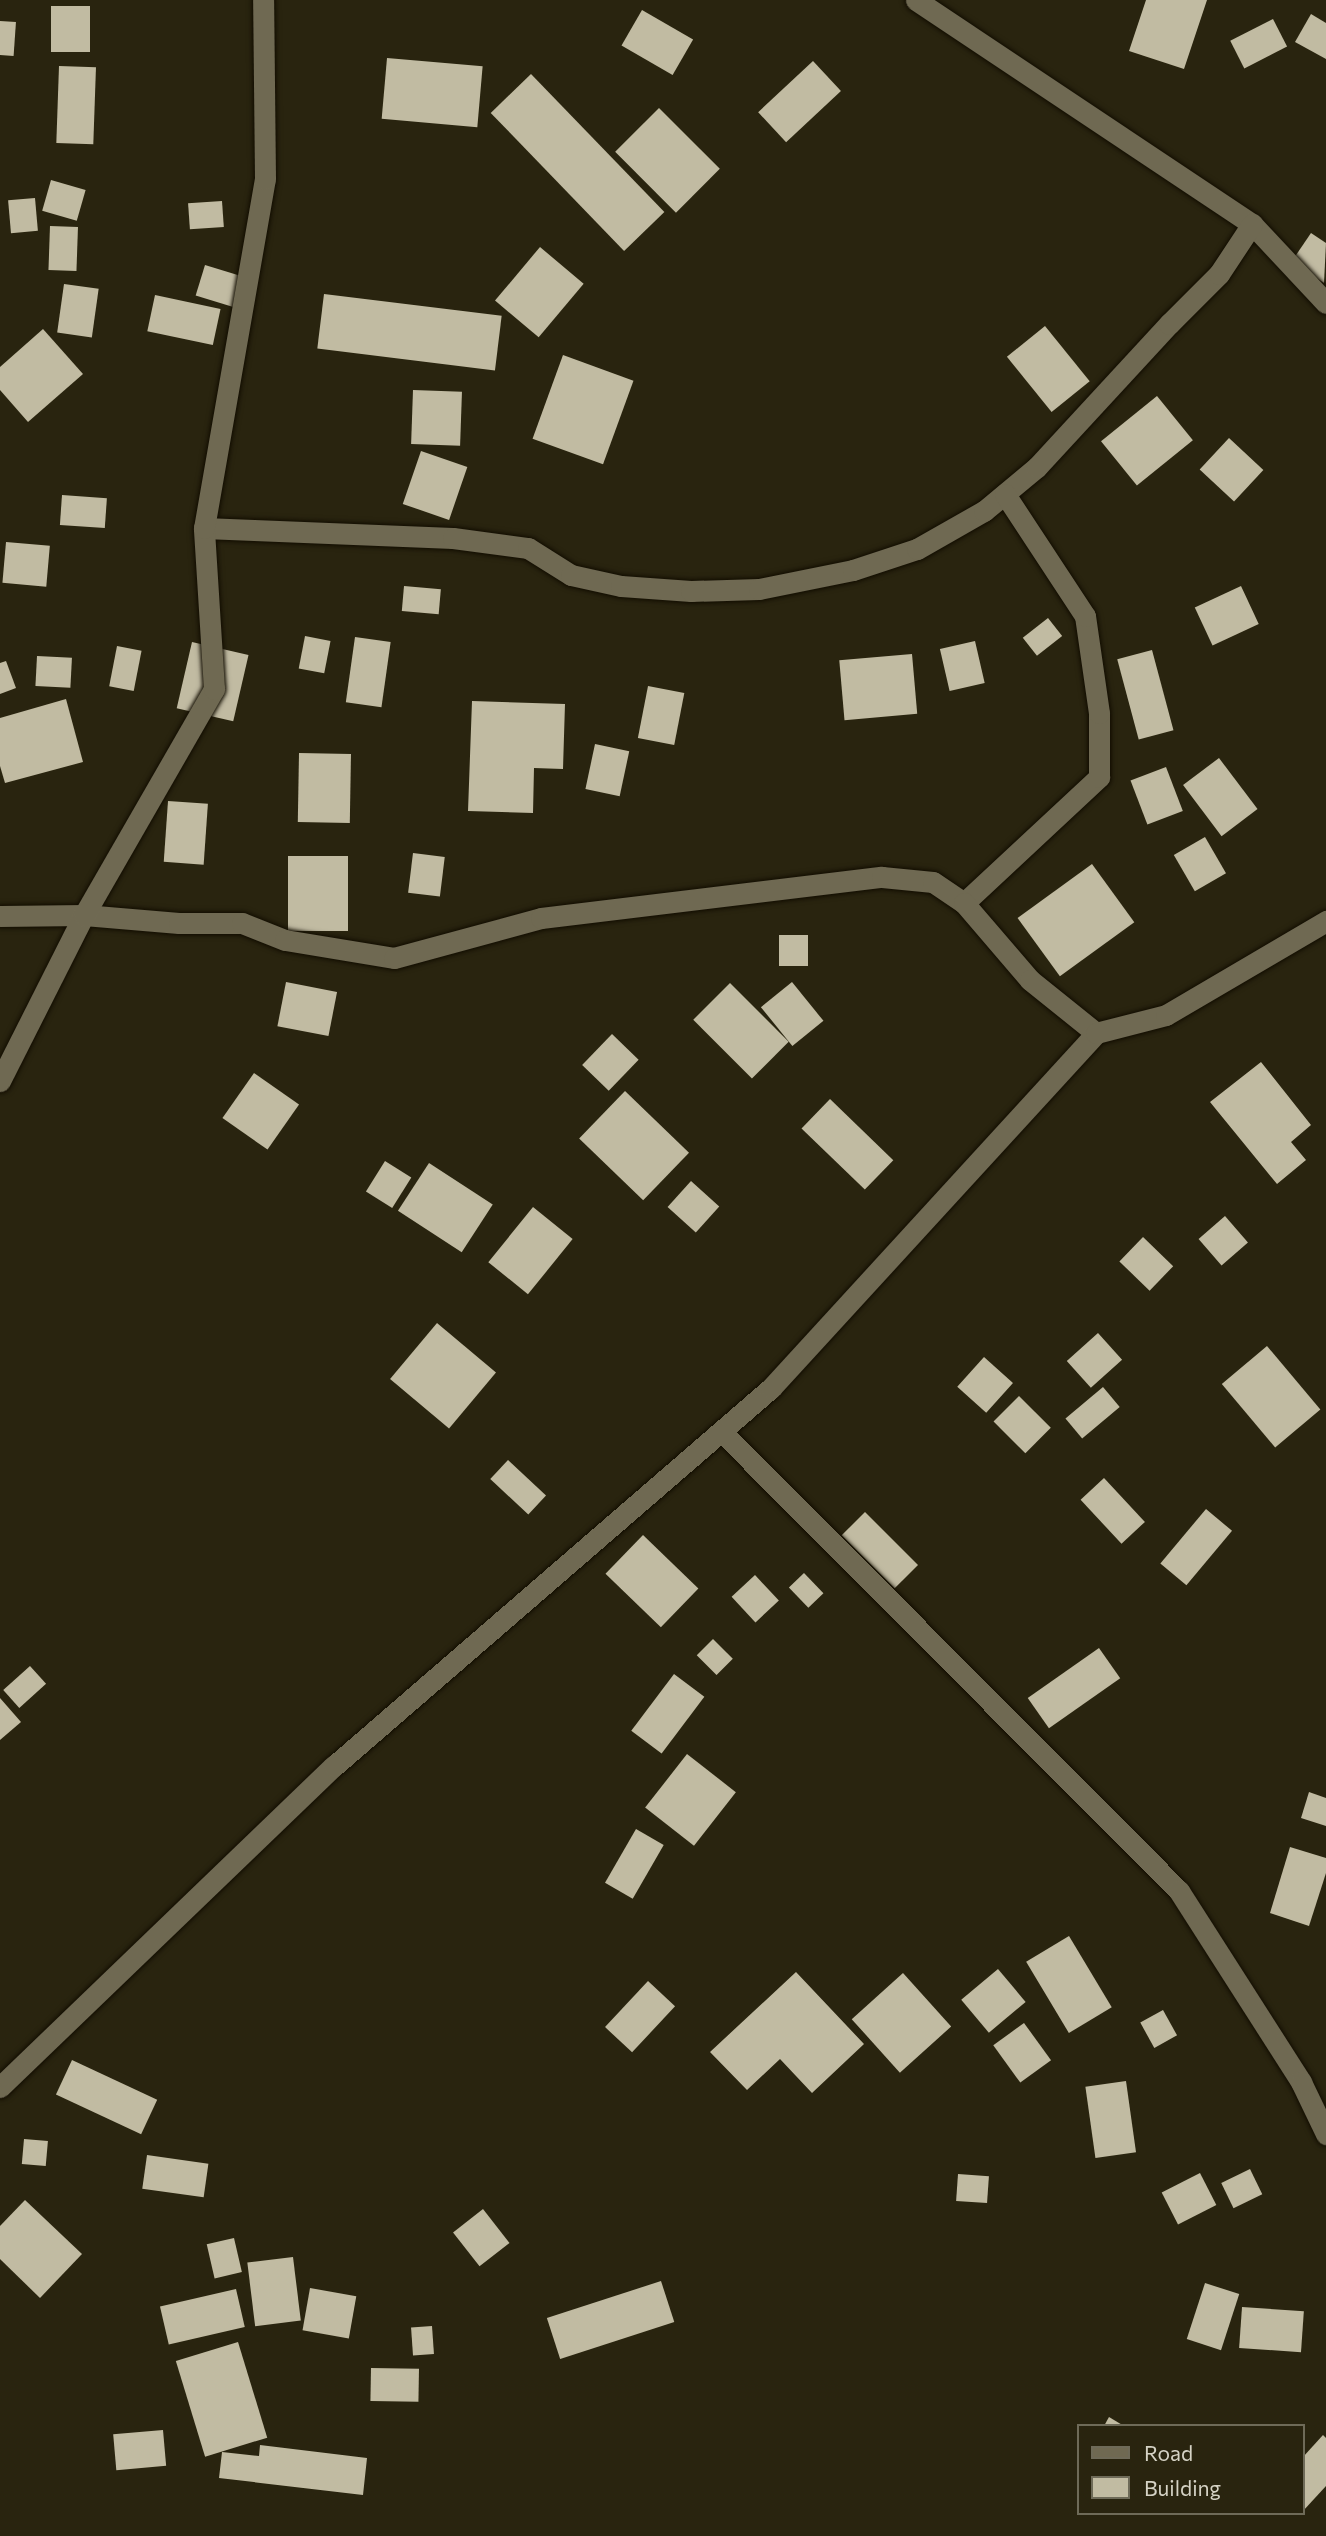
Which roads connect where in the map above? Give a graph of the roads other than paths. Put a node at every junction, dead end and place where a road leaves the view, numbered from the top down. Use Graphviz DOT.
graph roads {
  1 [pos="262,0"];
  2 [pos="916,0"];
  3 [pos="1252,224"];
  4 [pos="1326,303"];
  5 [pos="1005,494"];
  6 [pos="204,528"];
  7 [pos="964,903"];
  8 [pos="84,915"];
  9 [pos="0,916"];
  10 [pos="1326,921"];
  11 [pos="1096,1033"];
  12 [pos="0,1081"];
  13 [pos="721,1431"];
  14 [pos="0,2087"];
  15 [pos="1326,2134"];
  1 -- 6 [label="street"];
  2 -- 3 [label="street"];
  3 -- 4 [label="street"];
  3 -- 5 [label="street"];
  5 -- 6 [label="street"];
  5 -- 7 [label="street"];
  6 -- 8 [label="street"];
  7 -- 8 [label="street"];
  7 -- 11 [label="street"];
  8 -- 9 [label="street"];
  8 -- 12 [label="street"];
  10 -- 11 [label="street"];
  11 -- 13 [label="street"];
  13 -- 14 [label="street"];
  13 -- 15 [label="street"];
}
